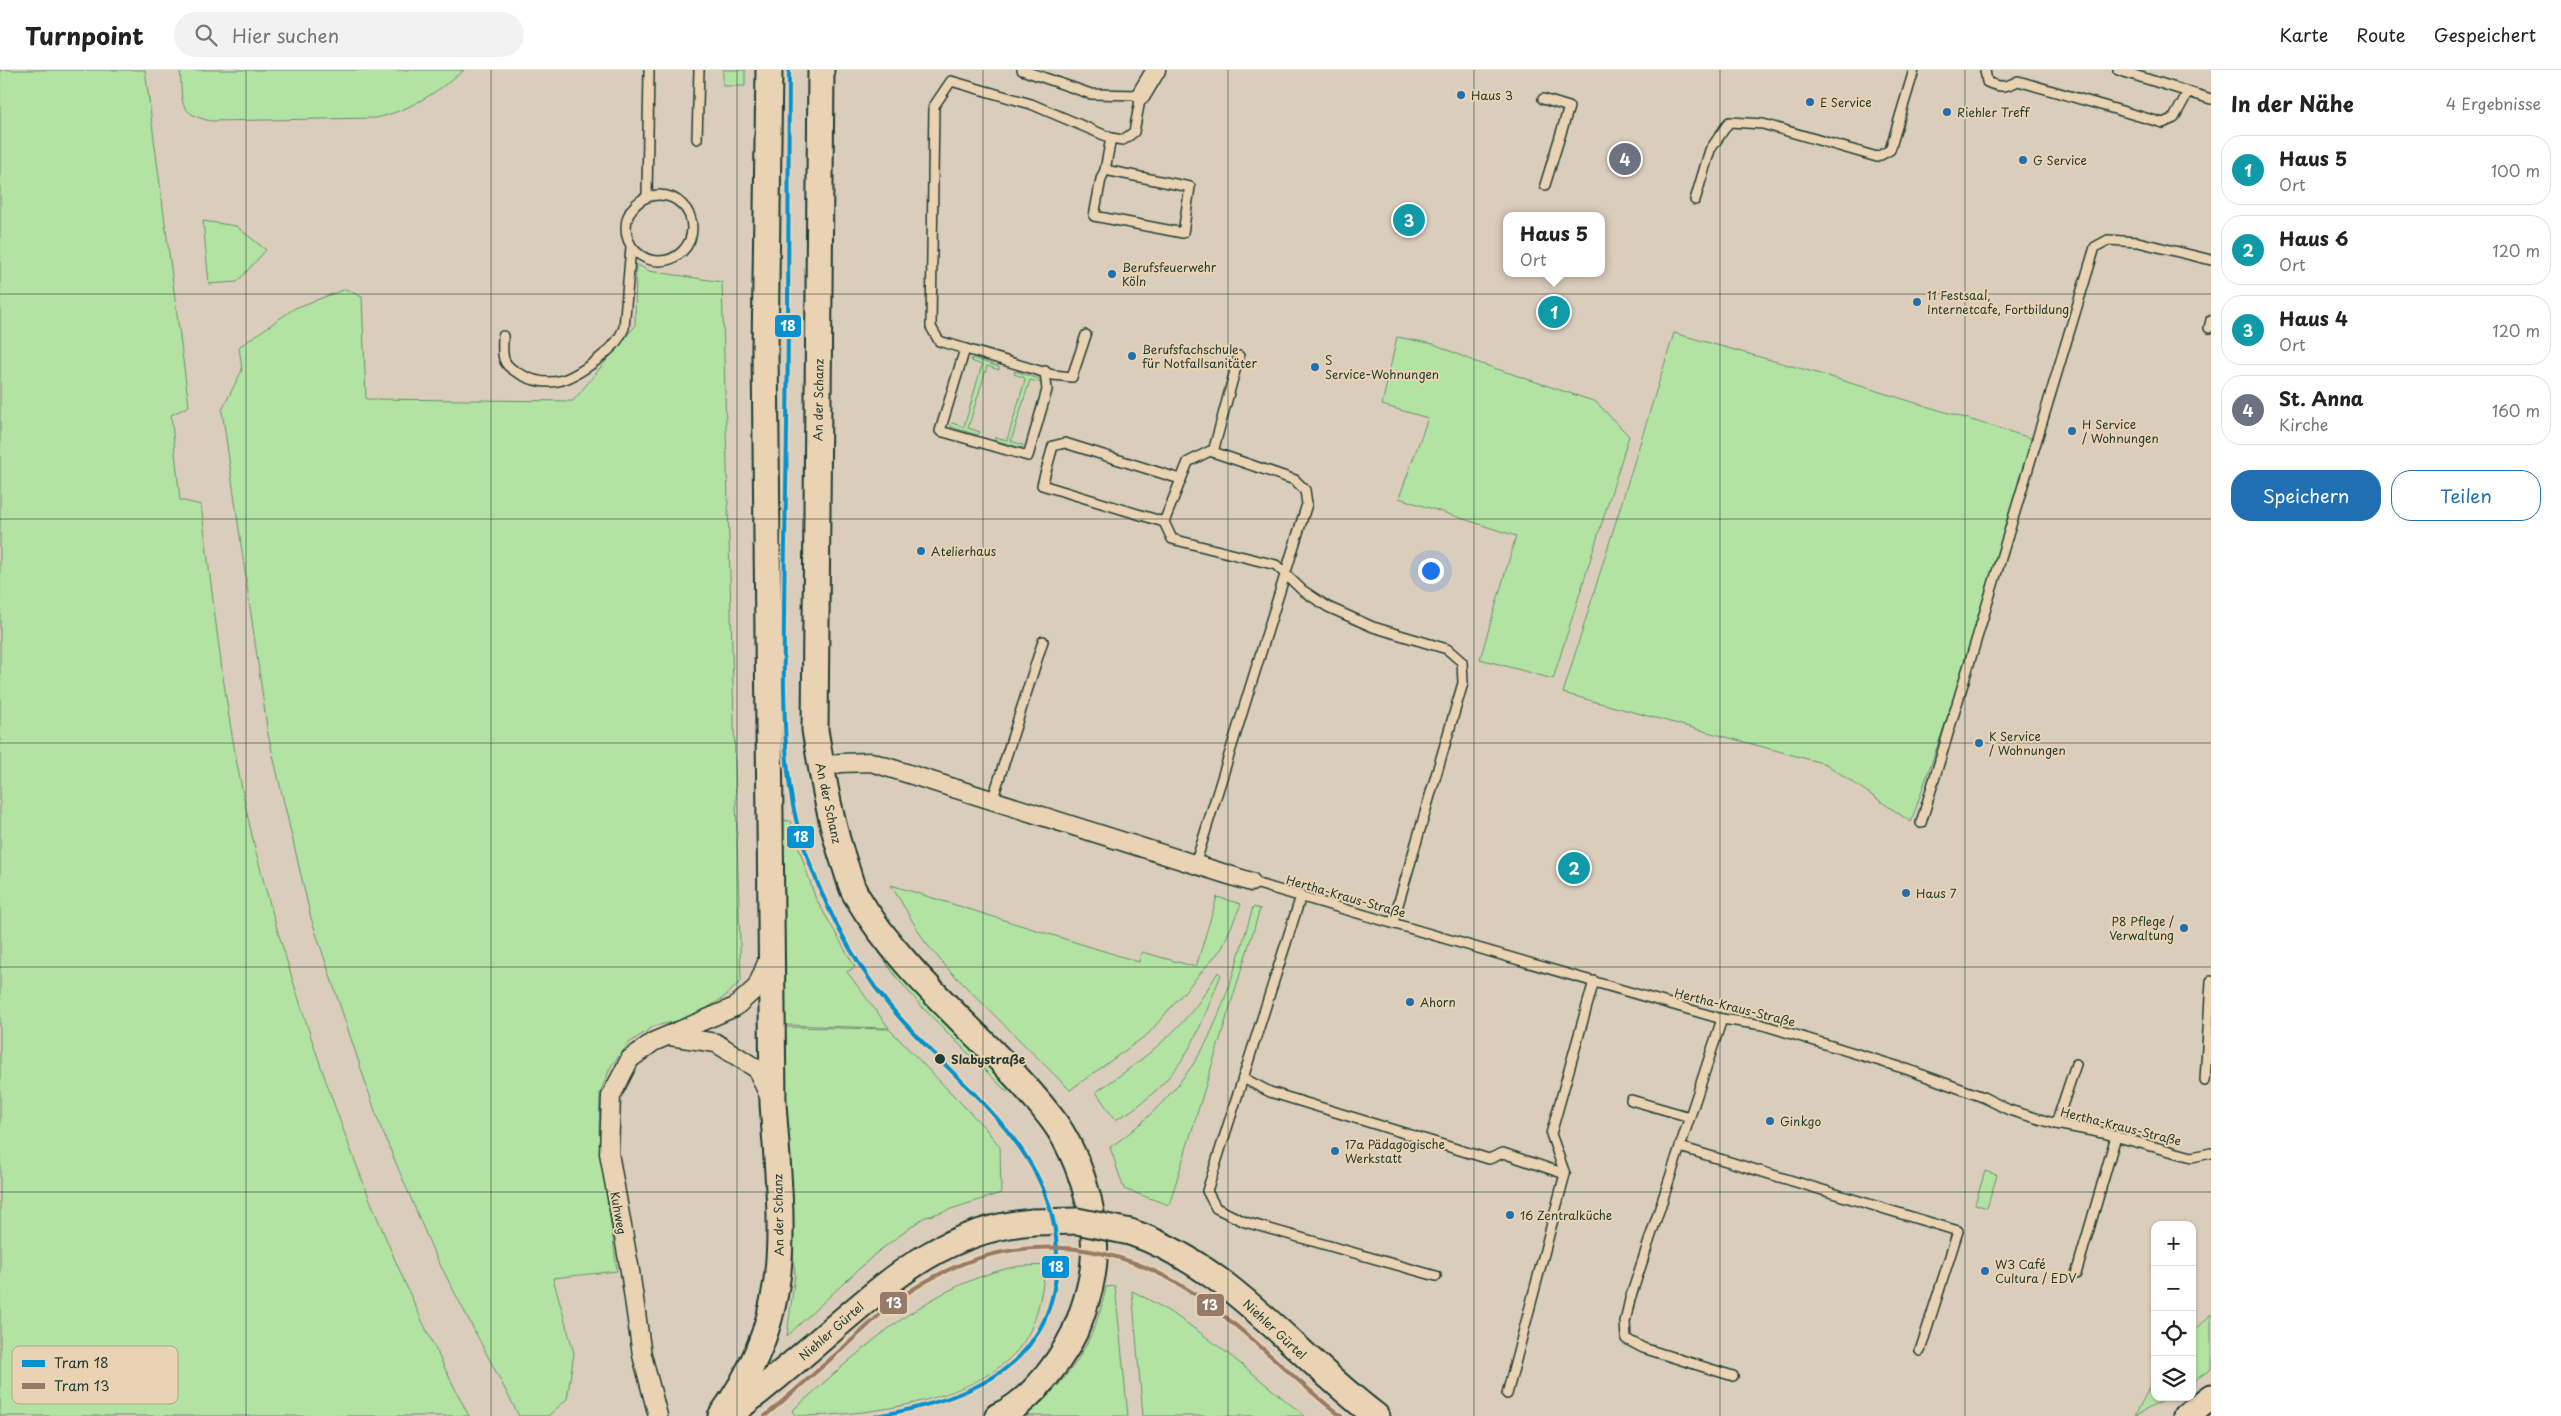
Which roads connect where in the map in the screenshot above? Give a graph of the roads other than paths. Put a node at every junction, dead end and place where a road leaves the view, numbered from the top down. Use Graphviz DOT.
graph roads {
  1 [pos="649,70"];
  2 [pos="699,70"];
  3 [pos="769,70"];
  4 [pos="821,70"];
  5 [pos="1022,70"];
  6 [pos="1156,70"];
  7 [pos="1914,70"];
  8 [pos="1985,70"];
  9 [pos="2118,70"];
  10 [pos="2188,92"];
  11 [pos="1142,95"];
  12 [pos="1543,99"];
  13 [pos="2211,99"];
  14 [pos="1111,138"];
  15 [pos="697,139"];
  16 [pos="1105,170"];
  17 [pos="1545,185"];
  18 [pos="647,196"];
  19 [pos="1695,200"];
  20 [pos="631,247"];
  21 [pos="2211,260"];
  22 [pos="1086,335"];
  23 [pos="503,336"];
  24 [pos="965,349"];
  25 [pos="1239,356"];
  26 [pos="1045,372"];
  27 [pos="1213,452"];
  28 [pos="1180,479"];
  29 [pos="1164,522"];
  30 [pos="1284,572"];
  31 [pos="1043,641"];
  32 [pos="821,768"];
  33 [pos="992,801"];
  34 [pos="1921,823"];
  35 [pos="1195,865"];
  36 [pos="1251,882"];
  37 [pos="1301,896"];
  38 [pos="1393,922"];
  39 [pos="771,952"];
  40 [pos="1594,981"];
  41 [pos="2211,981"];
  42 [pos="1722,1019"];
  43 [pos="670,1036"];
  44 [pos="2076,1064"];
  45 [pos="1243,1078"];
  46 [pos="2205,1081"];
  47 [pos="1631,1100"];
  48 [pos="773,1104"];
  49 [pos="1690,1117"];
  50 [pos="2056,1124"];
  51 [pos="2116,1136"];
  52 [pos="1680,1147"];
  53 [pos="2211,1153"];
  54 [pos="1565,1174"];
  55 [pos="2076,1274"];
  56 [pos="1436,1276"];
  57 [pos="1920,1351"];
  58 [pos="1733,1376"];
  59 [pos="1507,1394"];
  60 [pos="2211,1397"];
  61 [pos="733,1408"];
  62 [pos="658,1416"];
  63 [pos="998,1416"];
  64 [pos="1376,1416"];
  65 [pos="2186,1416"];
  1 -- 18 [label="lane"];
  2 -- 15 [label="lane"];
  3 -- 39 [label="main road, An der Schanz"];
  4 -- 32 [label="main road, An der Schanz"];
  5 -- 11 [label="lane"];
  6 -- 11 [label="street"];
  7 -- 19 [label="lane"];
  8 -- 10 [label="lane"];
  9 -- 10 [label="lane"];
  10 -- 13 [label="lane"];
  11 -- 14 [label="lane"];
  12 -- 17 [label="lane"];
  14 -- 16 [label="lane"];
  14 -- 24 [label="lane"];
  16 -- 16 [label="lane"];
  18 -- 20 [label="lane"];
  18 -- 20 [label="lane"];
  20 -- 23 [label="lane"];
  21 -- 34 [label="lane"];
  22 -- 26 [label="lane"];
  24 -- 26 [label="lane"];
  24 -- 26 [label="lane"];
  25 -- 27 [label="lane"];
  27 -- 28 [label="lane"];
  27 -- 30 [label="lane"];
  28 -- 29 [label="lane"];
  28 -- 29 [label="lane"];
  29 -- 30 [label="lane"];
  30 -- 35 [label="lane"];
  30 -- 38 [label="lane"];
  31 -- 33 [label="lane"];
  32 -- 33 [label="street"];
  32 -- 63 [label="main road, An der Schanz"];
  33 -- 35 [label="street"];
  35 -- 36 [label="street"];
  36 -- 37 [label="lane, Hertha-Kraus-Straße"];
  37 -- 38 [label="lane, Hertha-Kraus-Straße"];
  37 -- 45 [label="lane"];
  38 -- 40 [label="lane, Hertha-Kraus-Straße"];
  39 -- 43 [label="street, Kuhweg"];
  39 -- 48 [label="main road, An der Schanz"];
  40 -- 42 [label="lane, Hertha-Kraus-Straße"];
  40 -- 54 [label="lane"];
  41 -- 46 [label="lane"];
  42 -- 49 [label="lane"];
  42 -- 50 [label="lane, Hertha-Kraus-Straße"];
  43 -- 48 [label="street"];
  43 -- 62 [label="street, Kuhweg"];
  44 -- 50 [label="lane"];
  45 -- 54 [label="lane"];
  45 -- 56 [label="lane"];
  47 -- 49 [label="lane"];
  48 -- 61 [label="main road, An der Schanz"];
  49 -- 52 [label="lane"];
  50 -- 51 [label="lane, Hertha-Kraus-Straße"];
  51 -- 53 [label="lane, Hertha-Kraus-Straße"];
  51 -- 55 [label="lane"];
  52 -- 57 [label="lane"];
  52 -- 58 [label="lane"];
  54 -- 59 [label="lane"];
  60 -- 65 [label="main road"];
  61 -- 64 [label="main road, Niehler Gürtel, bridge"];
}
